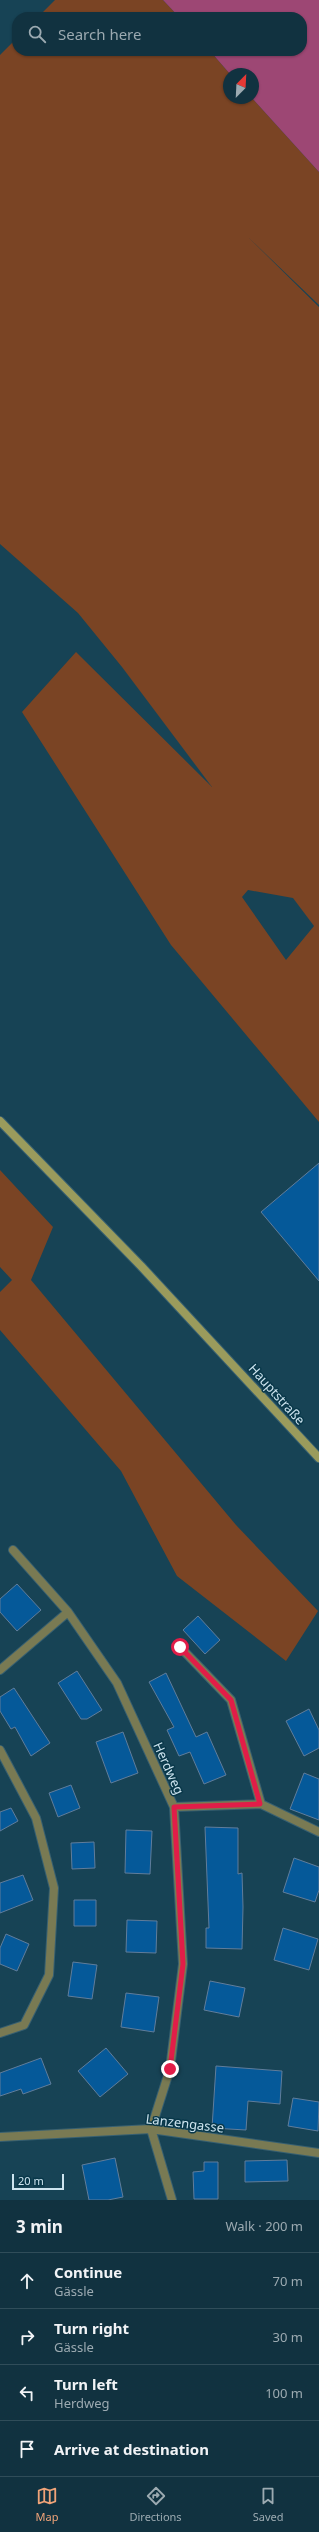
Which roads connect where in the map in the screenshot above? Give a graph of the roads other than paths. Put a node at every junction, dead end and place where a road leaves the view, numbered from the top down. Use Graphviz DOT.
graph roads {
  1 [pos="0,1121"];
  2 [pos="319,1458"];
  3 [pos="12,1550"];
  4 [pos="68,1612"];
  5 [pos="180,1647"];
  6 [pos="0,1670"];
  7 [pos="0,1750"];
  8 [pos="260,1804"];
  9 [pos="174,1807"];
  10 [pos="319,1832"];
  11 [pos="0,2033"];
  12 [pos="151,2129"];
  13 [pos="0,2137"];
  14 [pos="319,2153"];
  15 [pos="172,2200"];
  1 -- 2 [label="main road, Hauptstraße"];
  3 -- 4 [label="street, Herdweg"];
  4 -- 6 [label="street"];
  4 -- 9 [label="street, Herdweg"];
  5 -- 8 [label="street"];
  7 -- 11 [label="street"];
  8 -- 9 [label="street"];
  8 -- 10 [label="street"];
  9 -- 12 [label="street, Herdweg"];
  12 -- 13 [label="street, Lanzengasse"];
  12 -- 14 [label="street, Lanzengasse"];
  12 -- 15 [label="street"];
}
